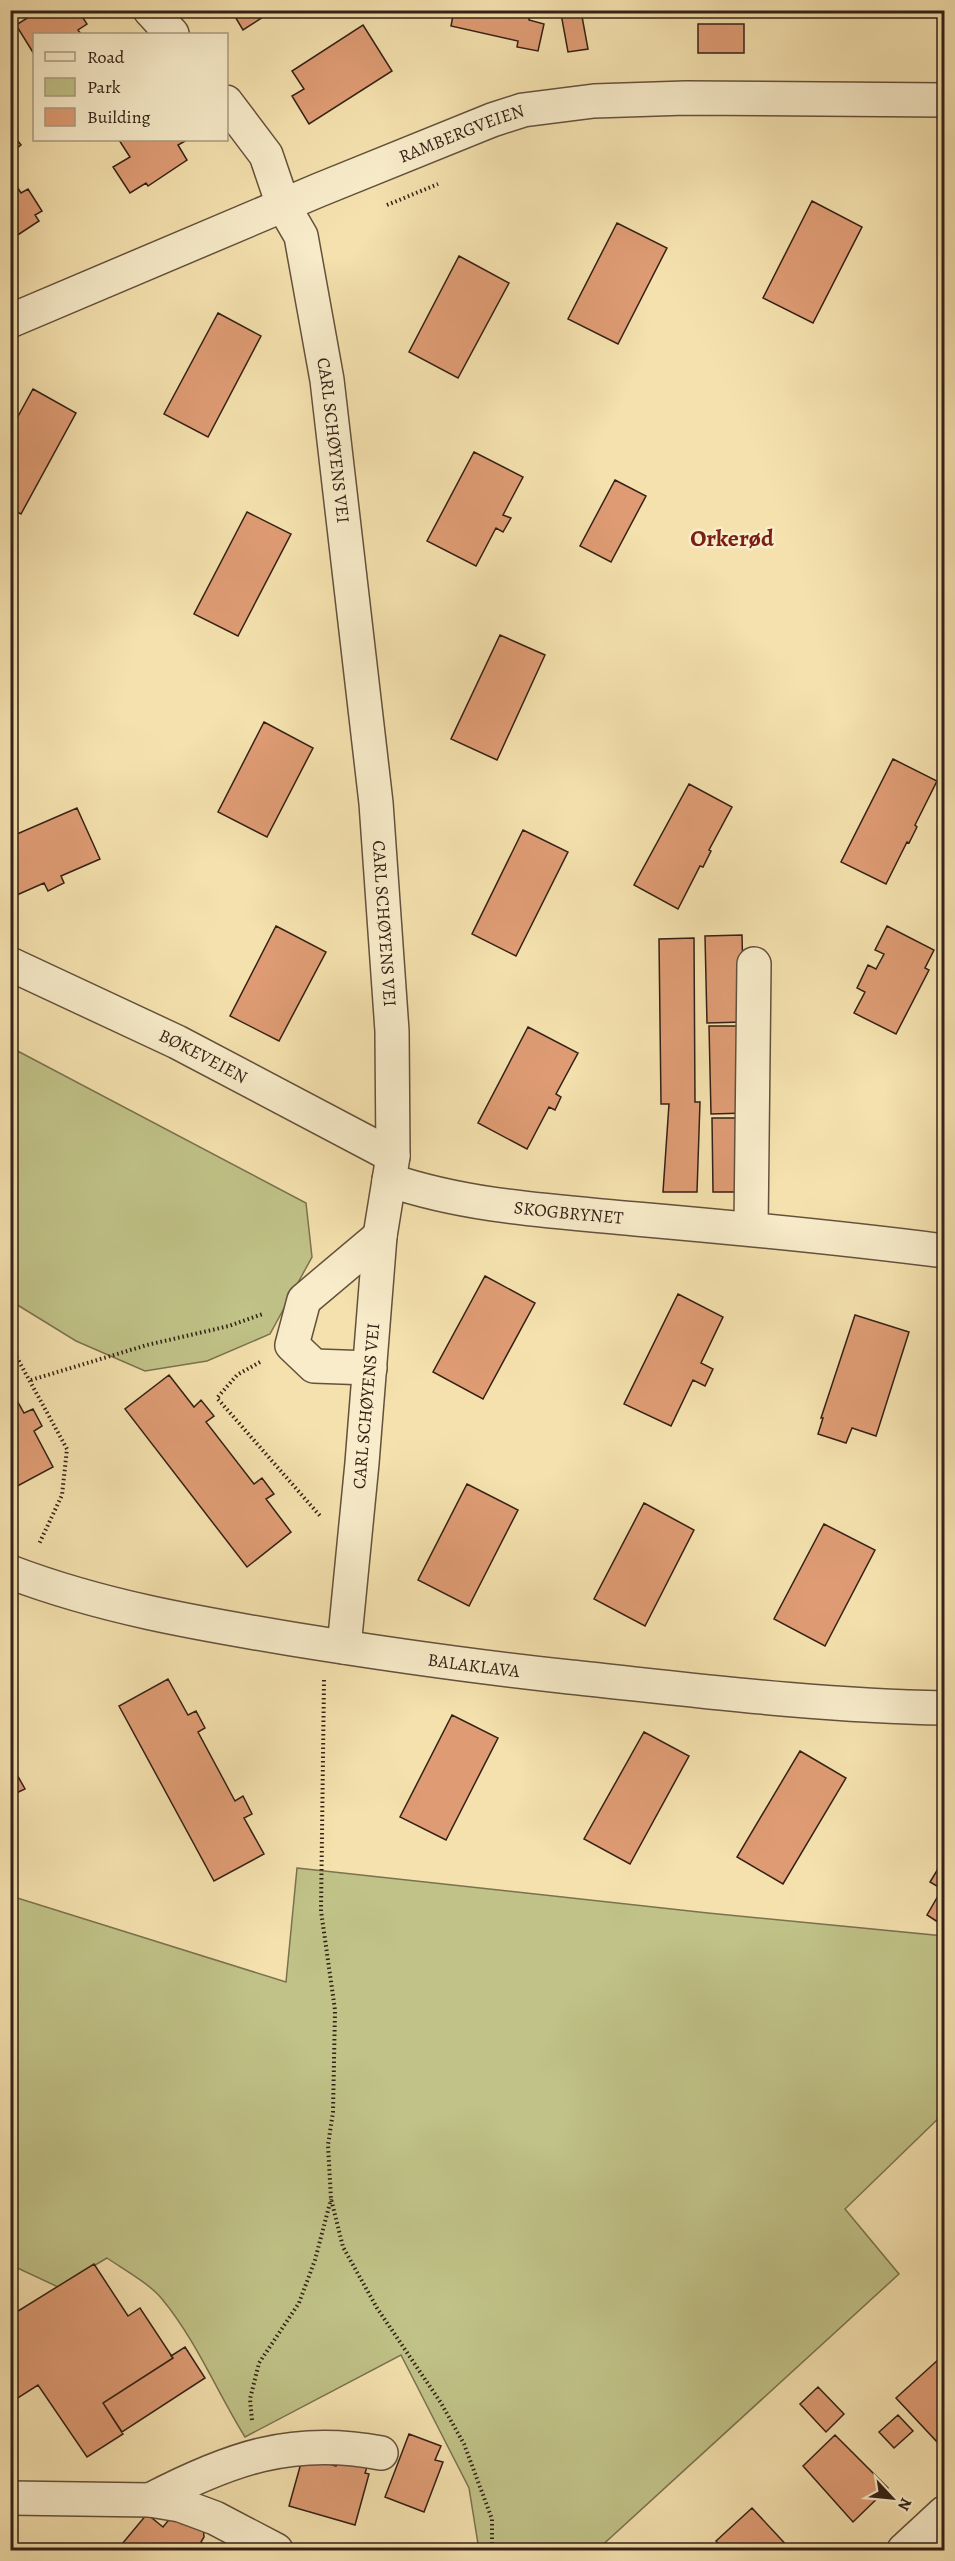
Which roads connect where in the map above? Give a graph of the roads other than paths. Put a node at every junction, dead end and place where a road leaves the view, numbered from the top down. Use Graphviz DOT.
graph roads {
  1 [pos="150,10"];
  2 [pos="171,33"];
  3 [pos="945,100"];
  4 [pos="228,105"];
  5 [pos="283,205"];
  6 [pos="10,321"];
  7 [pos="10,964"];
  8 [pos="754,964"];
  9 [pos="391,1168"];
  10 [pos="751,1229"];
  11 [pos="380,1236"];
  12 [pos="945,1251"];
  13 [pos="370,1368"];
  14 [pos="17,1574"];
  15 [pos="344,1647"];
  16 [pos="945,1707"];
  17 [pos="381,2453"];
  18 [pos="10,2498"];
  19 [pos="150,2500"];
  20 [pos="945,2513"];
  21 [pos="276,2550"];
  22 [pos="904,2550"];
  1 -- 2 [label="street"];
  3 -- 5 [label="street, RAMBERGVEIEN"];
  4 -- 5 [label="street, CARL SCHØYENS VEI"];
  5 -- 6 [label="street, RAMBERGVEIEN"];
  5 -- 9 [label="street, CARL SCHØYENS VEI"];
  7 -- 9 [label="street, BØKEVEIEN"];
  8 -- 10 [label="street"];
  9 -- 10 [label="street, SKOGBRYNET"];
  9 -- 11 [label="street, CARL SCHØYENS VEI"];
  10 -- 12 [label="street, SKOGBRYNET"];
  11 -- 13 [label="street, CARL SCHØYENS VEI"];
  11 -- 13 [label="street"];
  13 -- 15 [label="street, CARL SCHØYENS VEI"];
  14 -- 15 [label="street, BALAKLAVA"];
  15 -- 16 [label="street, BALAKLAVA"];
  17 -- 19 [label="street"];
  18 -- 19 [label="street"];
  19 -- 21 [label="street"];
  20 -- 22 [label="street"];
}
